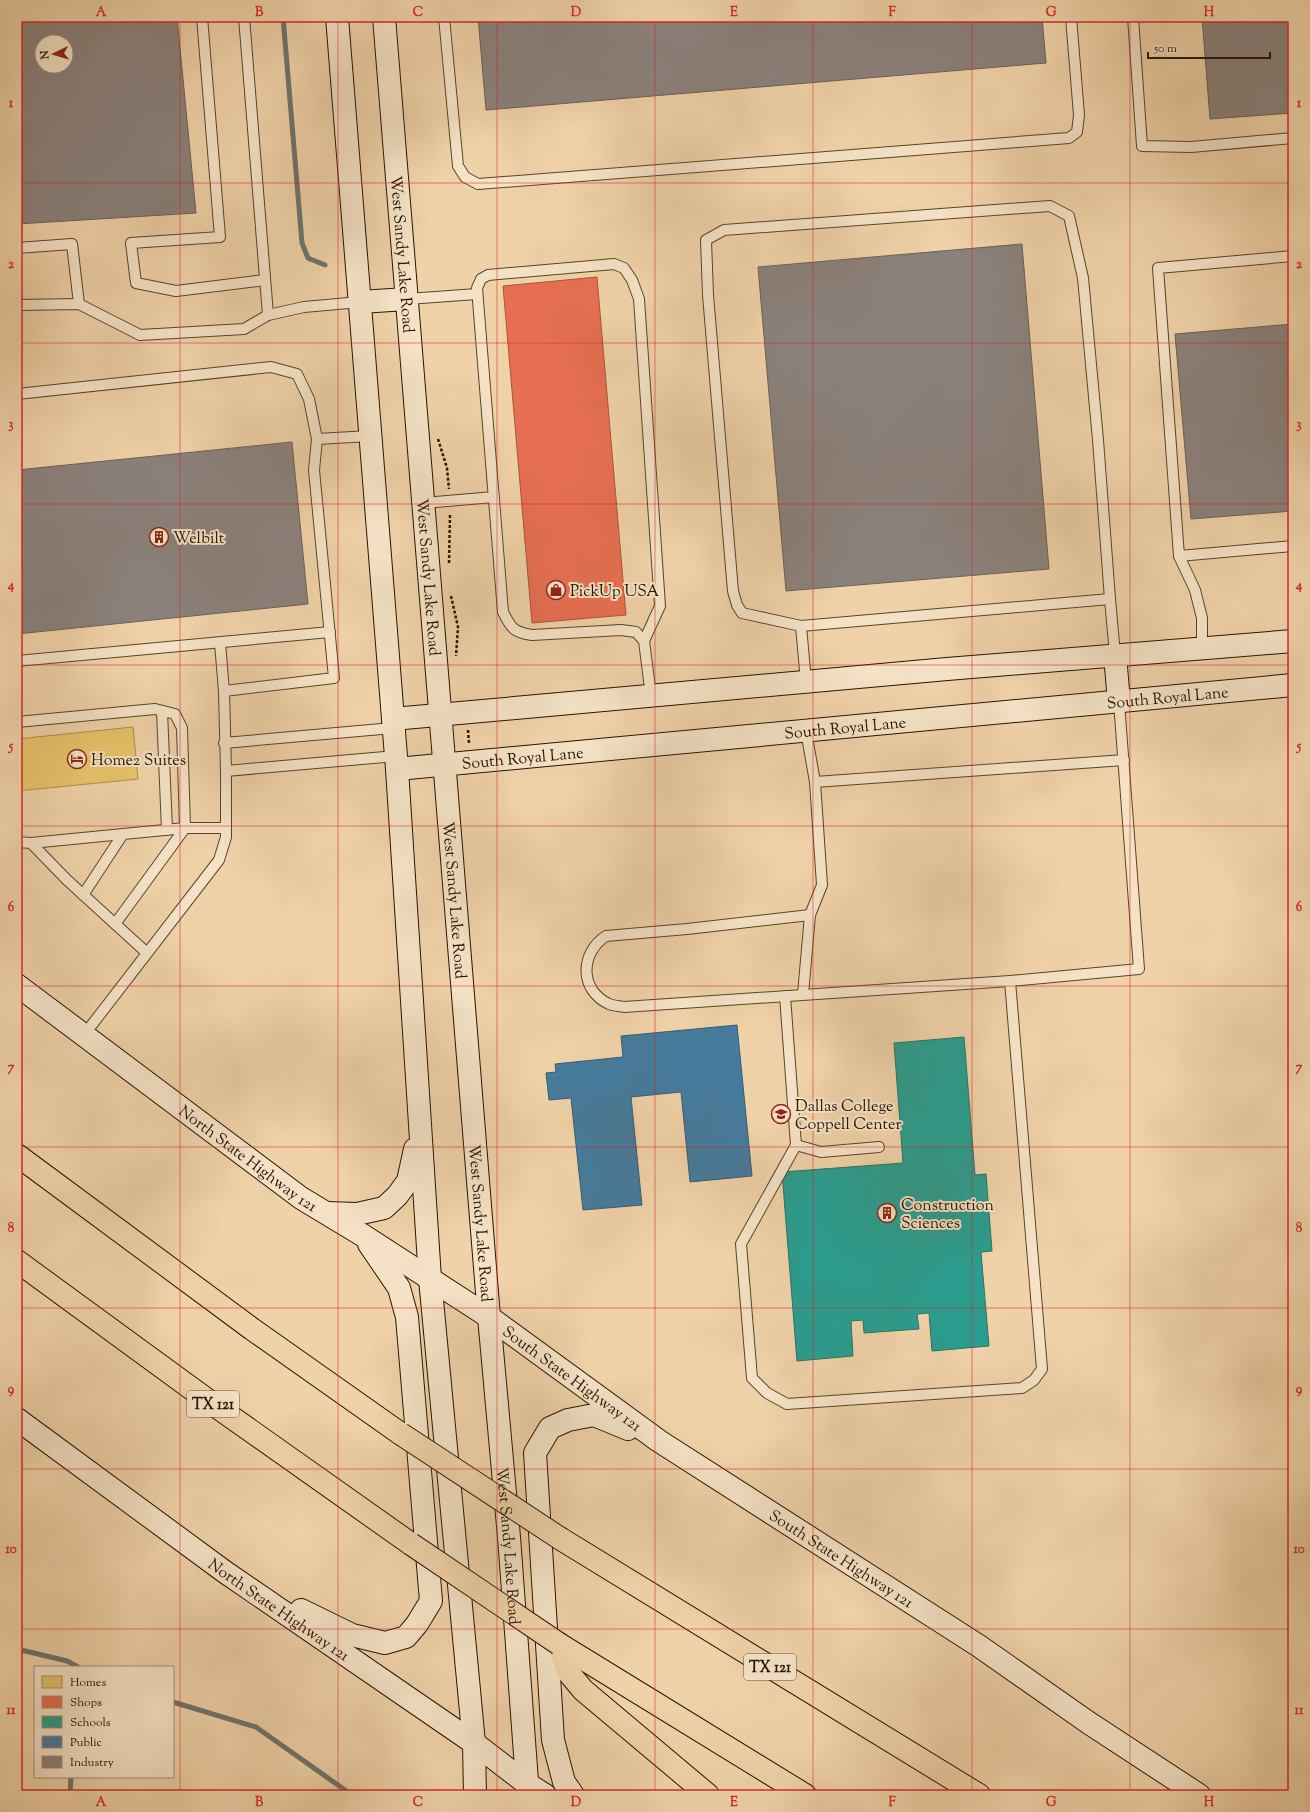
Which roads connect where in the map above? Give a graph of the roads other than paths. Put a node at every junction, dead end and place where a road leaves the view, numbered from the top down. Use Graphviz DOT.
graph roads {
  1 [pos="202,17"];
  2 [pos="244,17"];
  3 [pos="337,17"];
  4 [pos="384,17"];
  5 [pos="444,17"];
  6 [pos="1071,17"];
  7 [pos="1133,17"];
  8 [pos="1293,138"];
  9 [pos="17,248"];
  10 [pos="1293,256"];
  11 [pos="265,280"];
  12 [pos="477,294"];
  13 [pos="407,299"];
  14 [pos="360,302"];
  15 [pos="79,304"];
  16 [pos="17,305"];
  17 [pos="268,315"];
  18 [pos="17,394"];
  19 [pos="370,436"];
  20 [pos="317,440"];
  21 [pos="494,497"];
  22 [pos="424,503"];
  23 [pos="1293,546"];
  24 [pos="1179,556"];
  25 [pos="1110,599"];
  26 [pos="801,626"];
  27 [pos="330,632"];
  28 [pos="644,641"];
  29 [pos="1293,641"];
  30 [pos="220,643"];
  31 [pos="1202,648"];
  32 [pos="1115,655"];
  33 [pos="17,661"];
  34 [pos="806,682"];
  35 [pos="1293,685"];
  36 [pos="224,691"];
  37 [pos="651,696"];
  38 [pos="1119,702"];
  39 [pos="162,711"];
  40 [pos="441,715"];
  41 [pos="17,722"];
  42 [pos="393,723"];
  43 [pos="806,731"];
  44 [pos="224,743"];
  45 [pos="1124,760"];
  46 [pos="396,763"];
  47 [pos="445,764"];
  48 [pos="226,772"];
  49 [pos="815,782"];
  50 [pos="185,828"];
  51 [pos="226,828"];
  52 [pos="167,830"];
  53 [pos="123,834"];
  54 [pos="17,842"];
  55 [pos="31,843"];
  56 [pos="83,894"];
  57 [pos="810,915"];
  58 [pos="115,924"];
  59 [pos="147,954"];
  60 [pos="1010,981"];
  61 [pos="17,985"];
  62 [pos="803,994"];
  63 [pos="786,996"];
  64 [pos="84,1035"];
  65 [pos="420,1125"];
  66 [pos="796,1146"];
  67 [pos="879,1147"];
  68 [pos="17,1155"];
  69 [pos="326,1213"];
  70 [pos="364,1236"];
  71 [pos="17,1261"];
  72 [pos="430,1280"];
  73 [pos="489,1317"];
  74 [pos="17,1419"];
  75 [pos="658,1441"];
  76 [pos="225,1572"];
  77 [pos="559,1644"];
  78 [pos="474,1743"];
  79 [pos="527,1789"];
  80 [pos="475,1795"];
  81 [pos="545,1795"];
  82 [pos="573,1795"];
  83 [pos="708,1795"];
  84 [pos="805,1795"];
  85 [pos="979,1795"];
  86 [pos="1199,1795"];
  1 -- 11 [label="lane"];
  2 -- 11 [label="lane"];
  3 -- 14 [label="main road"];
  4 -- 13 [label="main road, West Sandy Lake Road"];
  5 -- 6 [label="lane"];
  7 -- 8 [label="lane"];
  9 -- 15 [label="lane"];
  10 -- 24 [label="lane"];
  11 -- 17 [label="lane"];
  12 -- 13 [label="lane"];
  12 -- 21 [label="lane"];
  12 -- 28 [label="lane"];
  13 -- 14 [label="main road"];
  13 -- 22 [label="main road, West Sandy Lake Road"];
  14 -- 17 [label="lane"];
  14 -- 19 [label="main road"];
  15 -- 16 [label="lane"];
  15 -- 17 [label="lane"];
  18 -- 20 [label="lane"];
  19 -- 20 [label="lane"];
  19 -- 42 [label="main road"];
  20 -- 27 [label="lane"];
  21 -- 22 [label="lane"];
  21 -- 28 [label="lane"];
  22 -- 40 [label="main road, West Sandy Lake Road"];
  23 -- 24 [label="lane"];
  24 -- 31 [label="lane"];
  25 -- 26 [label="lane"];
  25 -- 26 [label="lane"];
  25 -- 32 [label="lane"];
  26 -- 34 [label="lane"];
  27 -- 30 [label="lane"];
  27 -- 36 [label="lane"];
  28 -- 37 [label="lane"];
  29 -- 31 [label="main road"];
  30 -- 33 [label="lane"];
  30 -- 36 [label="lane"];
  31 -- 32 [label="main road"];
  32 -- 34 [label="main road"];
  32 -- 38 [label="main road"];
  34 -- 37 [label="main road"];
  35 -- 38 [label="main road, South Royal Lane"];
  36 -- 44 [label="lane"];
  37 -- 40 [label="main road"];
  38 -- 43 [label="main road, South Royal Lane"];
  38 -- 45 [label="lane"];
  39 -- 41 [label="lane"];
  39 -- 50 [label="lane"];
  39 -- 52 [label="lane"];
  40 -- 42 [label="main road"];
  40 -- 47 [label="main road, West Sandy Lake Road"];
  42 -- 44 [label="lane"];
  42 -- 46 [label="main road"];
  43 -- 47 [label="main road, South Royal Lane"];
  43 -- 49 [label="lane"];
  44 -- 48 [label="lane"];
  45 -- 49 [label="lane"];
  45 -- 60 [label="lane"];
  46 -- 47 [label="main road, South Royal Lane"];
  46 -- 48 [label="lane"];
  46 -- 65 [label="main road"];
  47 -- 73 [label="main road, West Sandy Lake Road"];
  48 -- 51 [label="lane"];
  49 -- 57 [label="lane"];
  50 -- 51 [label="lane"];
  50 -- 52 [label="lane"];
  50 -- 58 [label="lane"];
  51 -- 59 [label="lane"];
  52 -- 53 [label="lane"];
  53 -- 55 [label="lane"];
  53 -- 56 [label="lane"];
  54 -- 55 [label="lane"];
  55 -- 56 [label="lane"];
  56 -- 58 [label="lane"];
  57 -- 62 [label="lane"];
  57 -- 63 [label="lane"];
  58 -- 59 [label="lane"];
  59 -- 64 [label="lane"];
  60 -- 62 [label="lane"];
  60 -- 66 [label="lane"];
  61 -- 64 [label="main road, North State Highway 121"];
  62 -- 63 [label="lane"];
  63 -- 66 [label="lane"];
  64 -- 69 [label="main road, North State Highway 121"];
  65 -- 69 [label="main road"];
  65 -- 72 [label="main road"];
  66 -- 67 [label="lane"];
  68 -- 85 [label="highway, TX 121, bridge"];
  69 -- 70 [label="main road, North State Highway 121"];
  70 -- 72 [label="main road, North State Highway 121"];
  70 -- 76 [label="main road"];
  71 -- 77 [label="highway, TX 121, bridge"];
  72 -- 73 [label="main road, North State Highway 121"];
  72 -- 78 [label="main road"];
  73 -- 75 [label="main road, South State Highway 121"];
  73 -- 79 [label="main road, West Sandy Lake Road"];
  74 -- 76 [label="main road, North State Highway 121"];
  75 -- 82 [label="main road"];
  75 -- 86 [label="main road, South State Highway 121"];
  76 -- 78 [label="main road, North State Highway 121"];
  77 -- 83 [label="highway"];
  77 -- 84 [label="highway, TX 121"];
  78 -- 79 [label="main road, North State Highway 121"];
  78 -- 80 [label="main road"];
  79 -- 81 [label="main road, North State Highway 121"];
}
